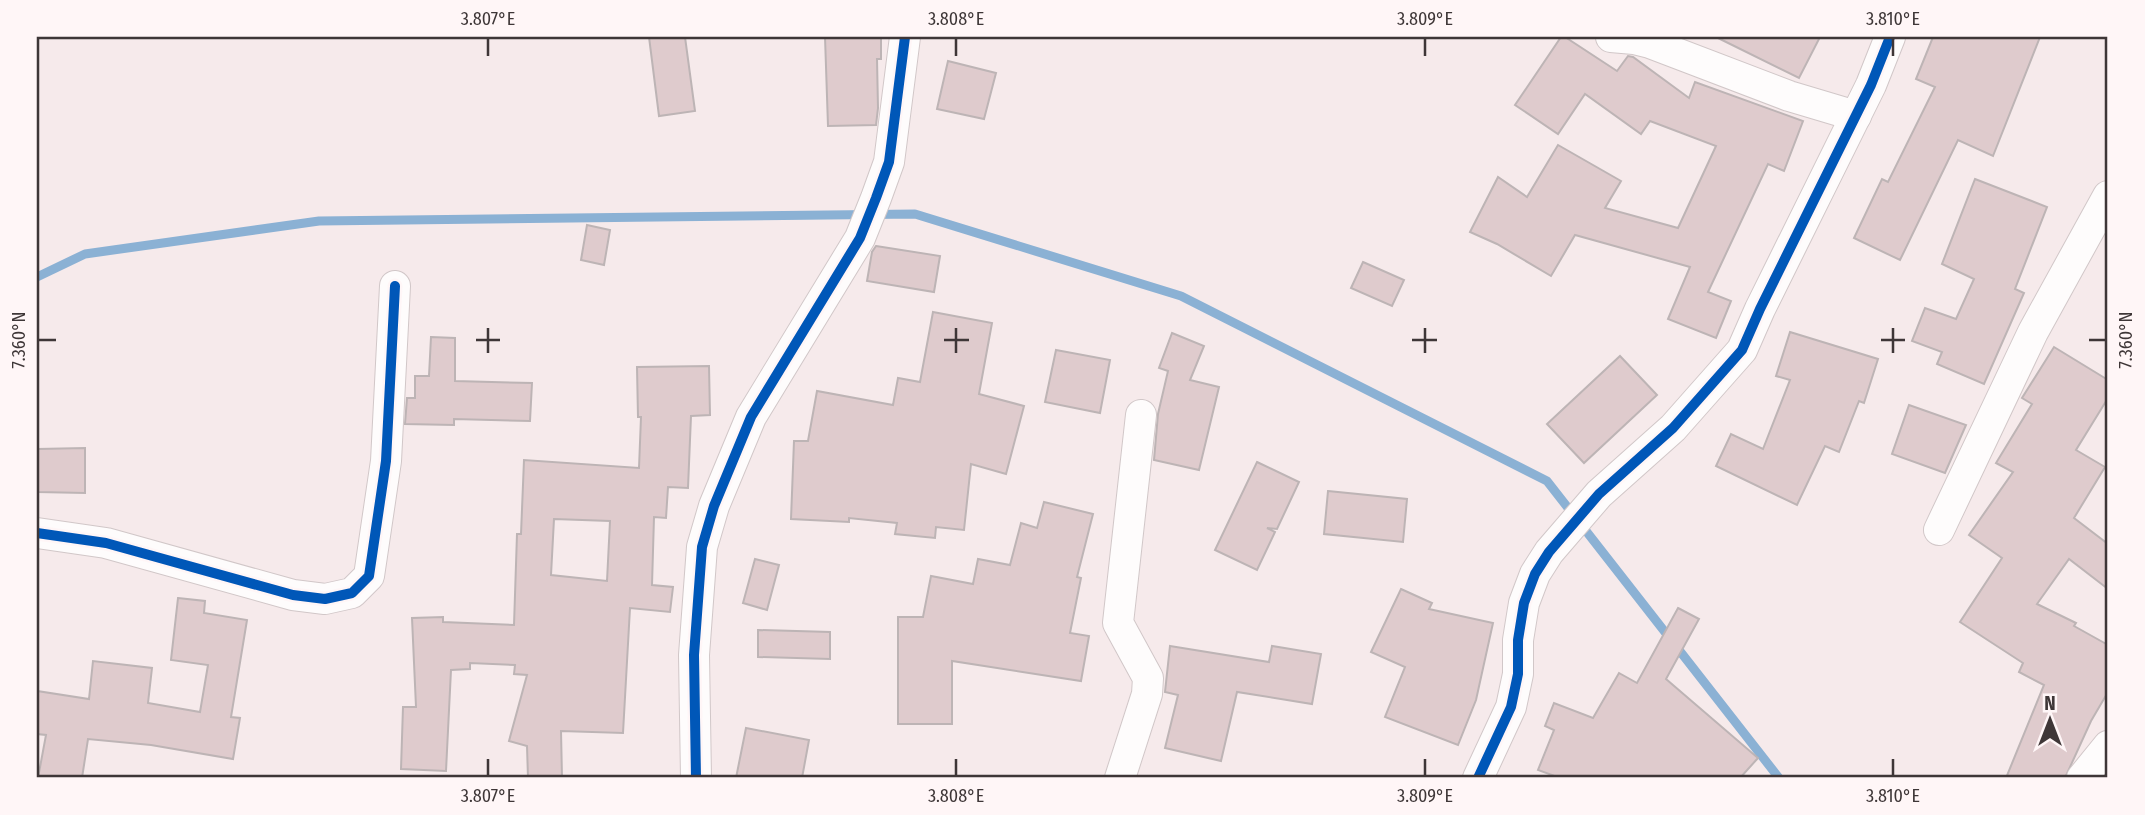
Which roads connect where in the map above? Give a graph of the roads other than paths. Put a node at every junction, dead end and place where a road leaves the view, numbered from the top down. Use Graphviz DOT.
graph roads {
  1 [pos="905,37"];
  2 [pos="1611,37"];
  3 [pos="1890,37"];
  4 [pos="1856,116"];
  5 [pos="2108,196"];
  6 [pos="394,286"];
  7 [pos="1141,415"];
  8 [pos="1939,530"];
  9 [pos="37,533"];
  10 [pos="2108,746"];
  11 [pos="696,778"];
  12 [pos="1120,778"];
  13 [pos="1478,778"];
  14 [pos="2082,778"];
  1 -- 11 [label="street"];
  2 -- 4 [label="street"];
  3 -- 4 [label="street"];
  4 -- 13 [label="street"];
  5 -- 8 [label="street"];
  6 -- 9 [label="street"];
  7 -- 12 [label="street"];
  10 -- 14 [label="street"];
}
